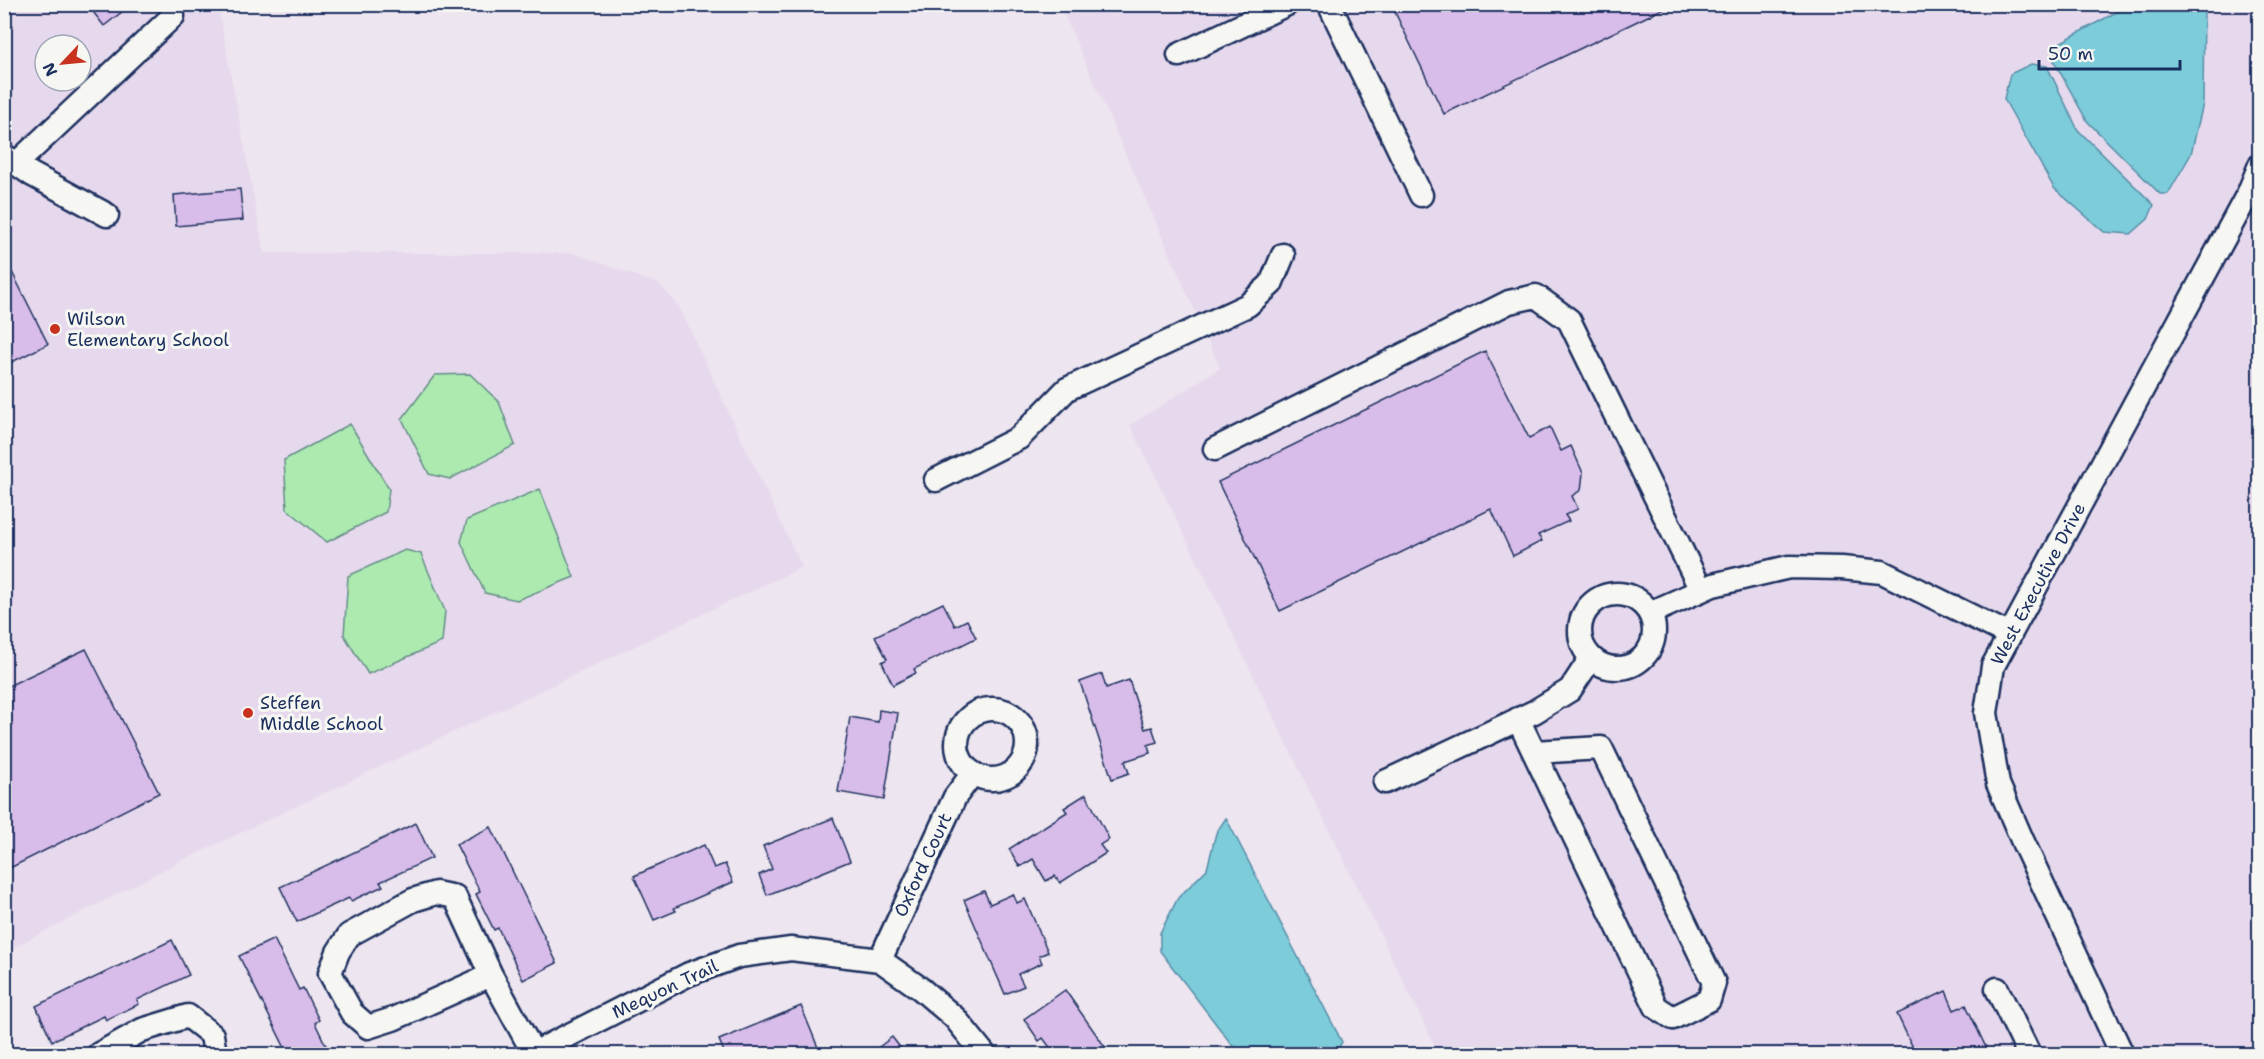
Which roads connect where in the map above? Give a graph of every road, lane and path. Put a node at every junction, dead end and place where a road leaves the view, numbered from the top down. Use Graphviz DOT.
graph roads {
  1 [pos="1287,4"];
  2 [pos="1329,4"];
  3 [pos="173,16"];
  4 [pos="1179,56"];
  5 [pos="10,160"];
  6 [pos="2259,165"];
  7 [pos="1421,195"];
  8 [pos="107,215"];
  9 [pos="1283,255"];
  10 [pos="1215,448"];
  11 [pos="936,480"];
  12 [pos="1701,590"];
  13 [pos="1650,613"];
  14 [pos="2010,635"];
  15 [pos="1591,658"];
  16 [pos="1518,719"];
  17 [pos="1534,753"];
  18 [pos="973,773"];
  19 [pos="1385,782"];
  20 [pos="880,960"];
  21 [pos="491,975"];
  22 [pos="1997,989"];
  23 [pos="99,1054"];
  24 [pos="215,1054"];
  25 [pos="533,1054"];
  26 [pos="984,1054"];
  27 [pos="2029,1054"];
  28 [pos="2122,1054"];
  1 -- 4 [label="street"];
  2 -- 7 [label="street"];
  3 -- 5 [label="street"];
  5 -- 8 [label="street"];
  6 -- 14 [label="street, West Executive Drive"];
  9 -- 11 [label="street"];
  10 -- 12 [label="street"];
  12 -- 13 [label="street"];
  12 -- 14 [label="street"];
  13 -- 15 [label="street"];
  13 -- 15 [label="street"];
  14 -- 28 [label="street, West Executive Drive"];
  15 -- 16 [label="street"];
  16 -- 17 [label="street"];
  16 -- 19 [label="street"];
  17 -- 17 [label="street"];
  18 -- 20 [label="street, Oxford Court"];
  20 -- 25 [label="street, Mequon Trail"];
  20 -- 26 [label="street, Mequon Trail"];
  21 -- 21 [label="street"];
  21 -- 25 [label="street"];
  22 -- 27 [label="street"];
  23 -- 24 [label="street"];
}
